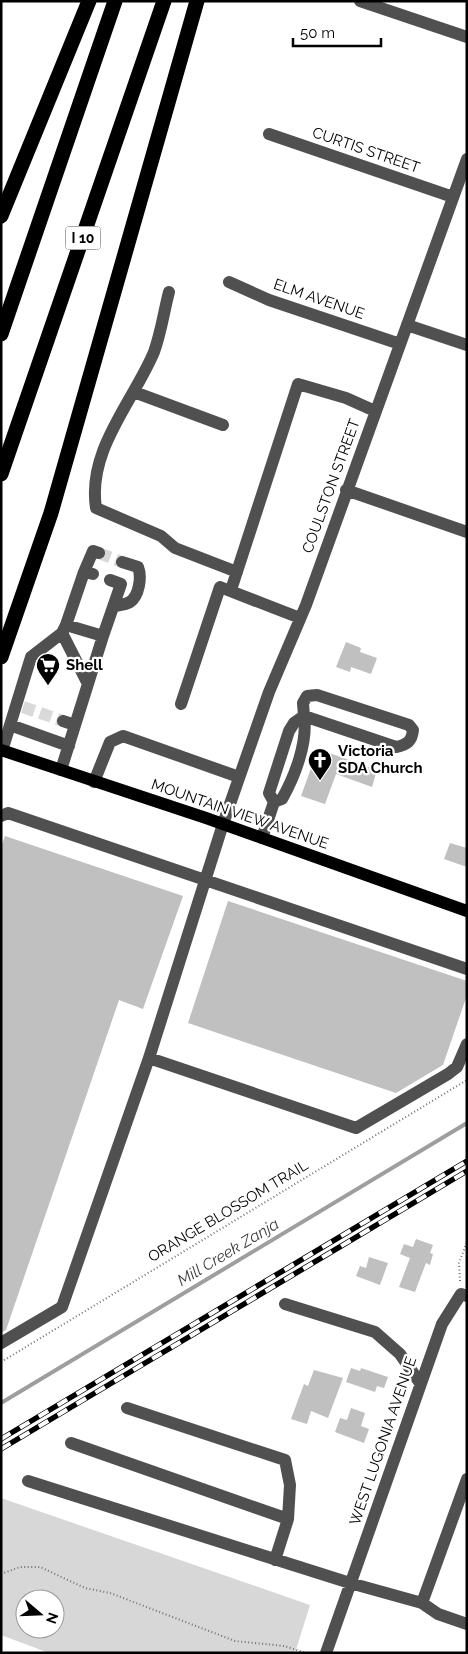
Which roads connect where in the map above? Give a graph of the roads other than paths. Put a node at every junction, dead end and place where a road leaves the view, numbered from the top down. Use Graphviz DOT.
graph roads {
  1 [pos="89,1"];
  2 [pos="115,1"];
  3 [pos="164,1"];
  4 [pos="197,1"];
  5 [pos="360,1"];
  6 [pos="467,37"];
  7 [pos="269,134"];
  8 [pos="467,159"];
  9 [pos="453,197"];
  10 [pos="1,216"];
  11 [pos="229,282"];
  12 [pos="169,292"];
  13 [pos="408,325"];
  14 [pos="1,334"];
  15 [pos="400,344"];
  16 [pos="467,345"];
  17 [pos="134,392"];
  18 [pos="375,411"];
  19 [pos="223,425"];
  20 [pos="1,474"];
  21 [pos="346,490"];
  22 [pos="467,532"];
  23 [pos="99,553"];
  24 [pos="122,562"];
  25 [pos="238,572"];
  26 [pos="110,580"];
  27 [pos="231,590"];
  28 [pos="113,607"];
  29 [pos="300,618"];
  30 [pos="64,629"];
  31 [pos="103,636"];
  32 [pos="1,657"];
  33 [pos="88,684"];
  34 [pos="181,704"];
  35 [pos="304,716"];
  36 [pos="10,725"];
  37 [pos="68,746"];
  38 [pos="2,751"];
  39 [pos="62,770"];
  40 [pos="239,777"];
  41 [pos="94,782"];
  42 [pos="1,816"];
  43 [pos="223,824"];
  44 [pos="262,838"];
  45 [pos="206,880"];
  46 [pos="467,911"];
  47 [pos="467,970"];
  48 [pos="467,1044"];
  49 [pos="149,1058"];
  50 [pos="464,1295"];
  51 [pos="286,1304"];
  52 [pos="1,1343"];
  53 [pos="420,1383"];
  54 [pos="127,1408"];
  55 [pos="71,1443"];
  56 [pos="467,1479"];
  57 [pos="28,1481"];
  58 [pos="288,1519"];
  59 [pos="275,1560"];
  60 [pos="350,1583"];
  61 [pos="422,1603"];
  62 [pos="467,1624"];
  63 [pos="326,1653"];
  1 -- 10 [label="highway"];
  2 -- 14 [label="highway"];
  3 -- 20 [label="highway, I 10"];
  4 -- 32 [label="highway"];
  5 -- 6 [label="street"];
  7 -- 9 [label="street, CURTIS STREET"];
  8 -- 9 [label="street, COULSTON STREET"];
  9 -- 13 [label="street, COULSTON STREET"];
  11 -- 15 [label="street, ELM AVENUE"];
  12 -- 17 [label="street"];
  13 -- 15 [label="street, COULSTON STREET"];
  13 -- 16 [label="street"];
  15 -- 18 [label="street, COULSTON STREET"];
  17 -- 19 [label="street"];
  17 -- 25 [label="street"];
  18 -- 21 [label="street, COULSTON STREET"];
  18 -- 25 [label="street"];
  21 -- 22 [label="street"];
  21 -- 29 [label="street, COULSTON STREET"];
  23 -- 30 [label="street"];
  24 -- 28 [label="street"];
  25 -- 27 [label="street"];
  26 -- 28 [label="street"];
  27 -- 29 [label="street"];
  27 -- 34 [label="street"];
  28 -- 31 [label="street"];
  29 -- 40 [label="street, COULSTON STREET"];
  30 -- 31 [label="street"];
  30 -- 33 [label="street"];
  30 -- 36 [label="street"];
  31 -- 33 [label="street"];
  33 -- 37 [label="street"];
  35 -- 35 [label="street"];
  35 -- 44 [label="street"];
  36 -- 37 [label="street"];
  36 -- 38 [label="street"];
  37 -- 39 [label="street"];
  38 -- 39 [label="main road, MOUNTAIN VIEW AVENUE"];
  39 -- 41 [label="main road, MOUNTAIN VIEW AVENUE"];
  40 -- 41 [label="street"];
  40 -- 43 [label="street, COULSTON STREET"];
  41 -- 43 [label="main road, MOUNTAIN VIEW AVENUE"];
  42 -- 45 [label="street"];
  43 -- 44 [label="main road, MOUNTAIN VIEW AVENUE"];
  43 -- 45 [label="street, COULSTON STREET"];
  44 -- 46 [label="main road, MOUNTAIN VIEW AVENUE"];
  45 -- 47 [label="street"];
  45 -- 49 [label="street, COULSTON STREET"];
  48 -- 49 [label="street"];
  49 -- 52 [label="street, COULSTON STREET"];
  50 -- 53 [label="street, WEST LUGONIA AVENUE"];
  51 -- 53 [label="street"];
  53 -- 60 [label="street, WEST LUGONIA AVENUE"];
  54 -- 58 [label="street"];
  55 -- 58 [label="street"];
  56 -- 61 [label="street"];
  57 -- 59 [label="street"];
  58 -- 59 [label="street"];
  59 -- 60 [label="street"];
  60 -- 61 [label="street"];
  60 -- 63 [label="street, WEST LUGONIA AVENUE"];
  61 -- 62 [label="street"];
}
